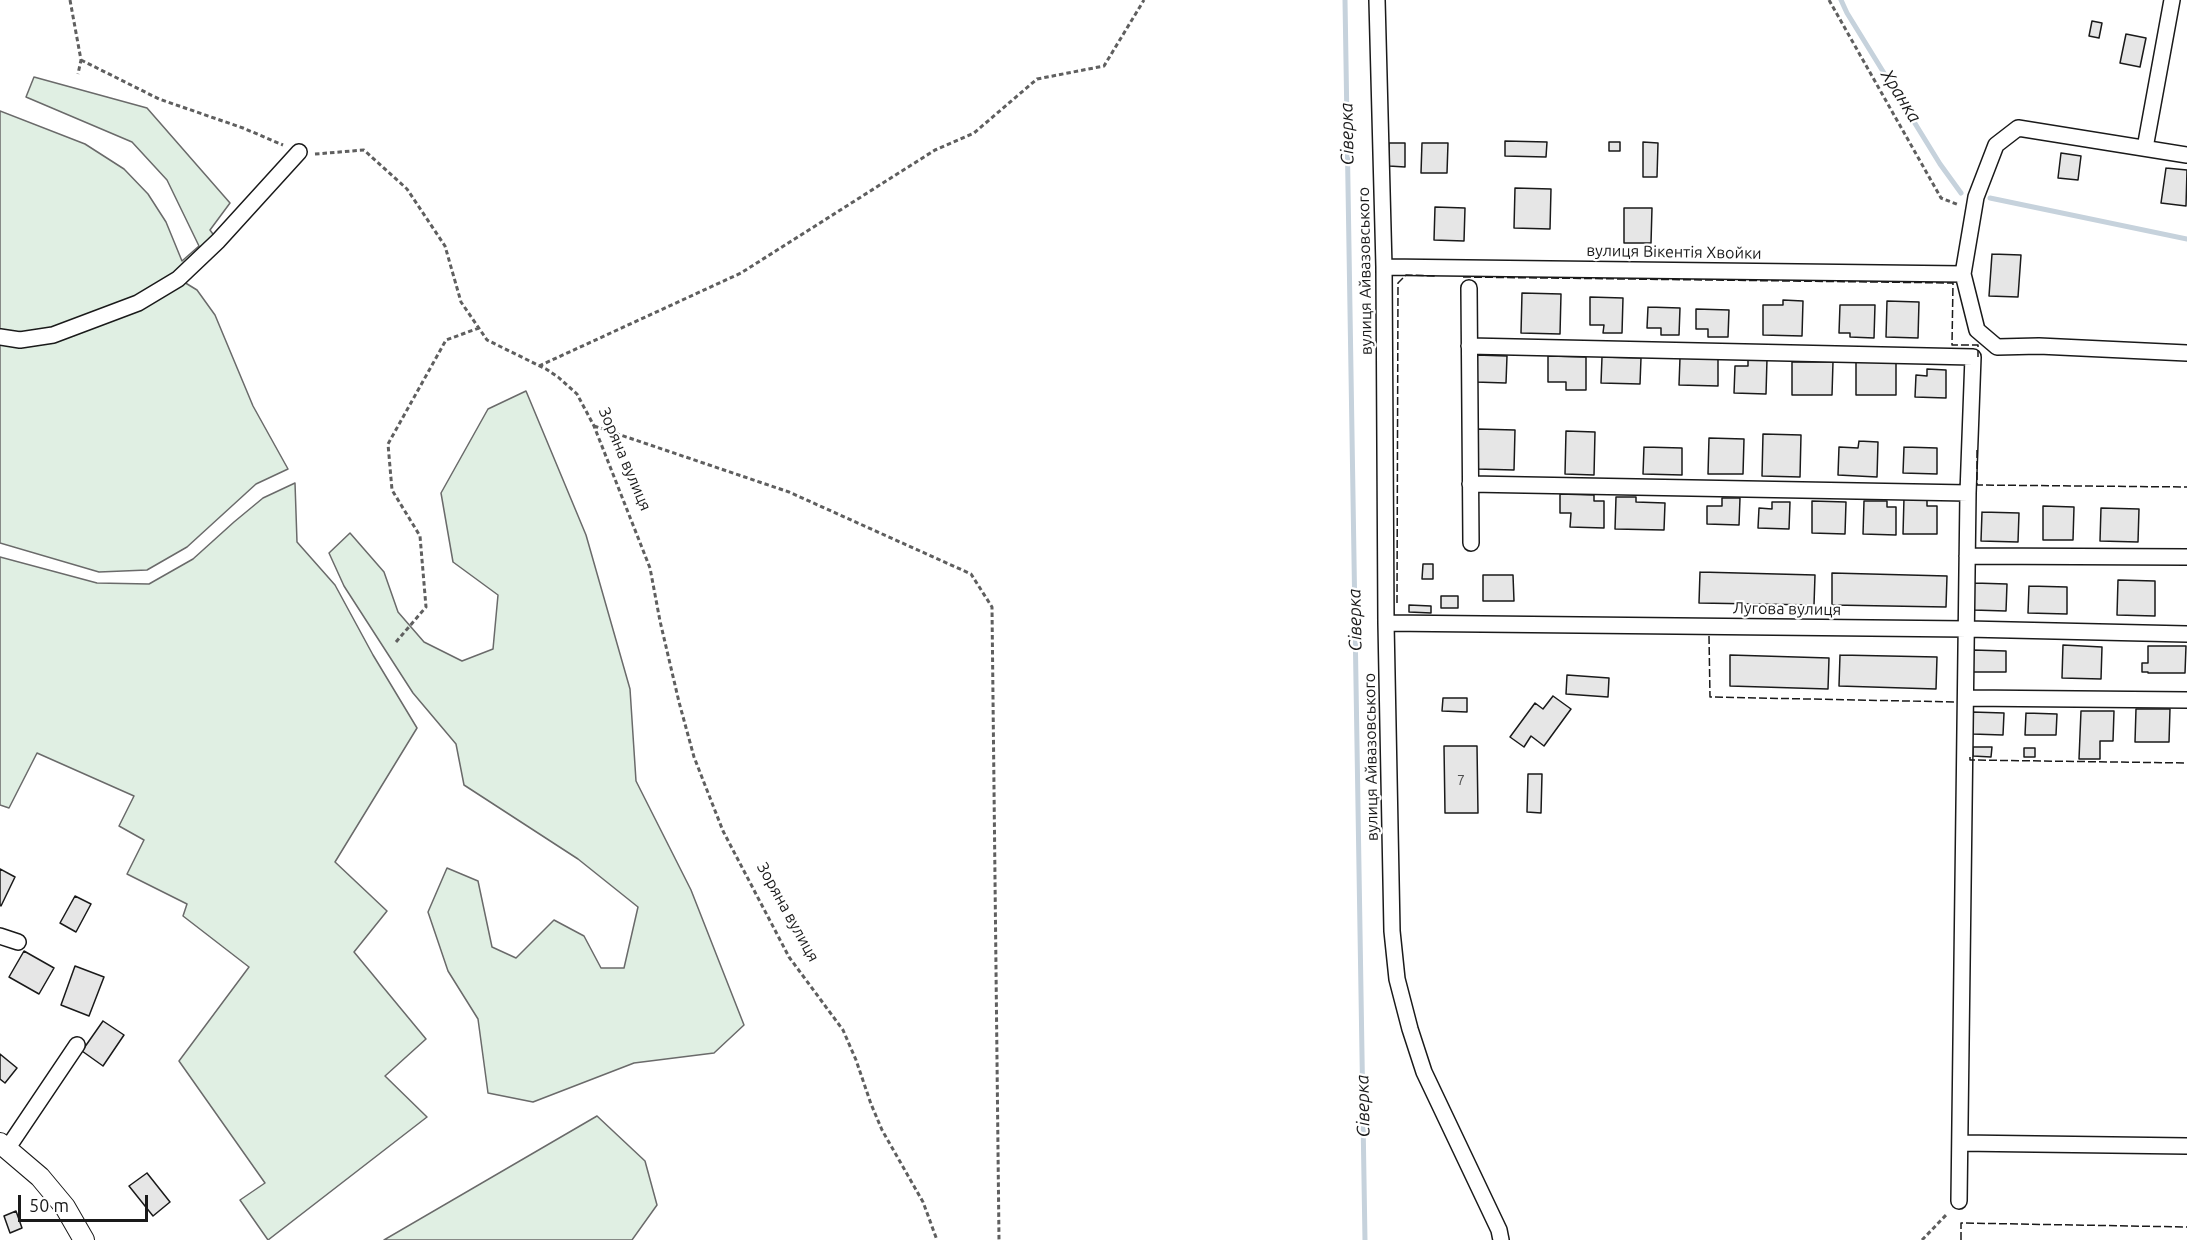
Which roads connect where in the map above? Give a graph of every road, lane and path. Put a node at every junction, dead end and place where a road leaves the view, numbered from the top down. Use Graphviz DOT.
graph roads {
  1 [pos="70,0"];
  2 [pos="1144,0"];
  3 [pos="1377,0"];
  4 [pos="1829,0"];
  5 [pos="2172,0"];
  6 [pos="81,60"];
  7 [pos="78,74"];
  8 [pos="2145,148"];
  9 [pos="299,152"];
  10 [pos="2187,155"];
  11 [pos="1973,211"];
  12 [pos="1384,267"];
  13 [pos="1963,274"];
  14 [pos="1469,288"];
  15 [pos="479,328"];
  16 [pos="0,337"];
  17 [pos="1469,346"];
  18 [pos="2187,352"];
  19 [pos="539,366"];
  20 [pos="594,426"];
  21 [pos="1470,484"];
  22 [pos="1968,493"];
  23 [pos="1471,543"];
  24 [pos="1967,556"];
  25 [pos="2187,557"];
  26 [pos="1386,623"];
  27 [pos="1967,629"];
  28 [pos="2187,634"];
  29 [pos="396,642"];
  30 [pos="1966,698"];
  31 [pos="2187,700"];
  32 [pos="0,936"];
  33 [pos="18,942"];
  34 [pos="76,1045"];
  35 [pos="1960,1143"];
  36 [pos="3,1146"];
  37 [pos="2187,1146"];
  38 [pos="1959,1201"];
  39 [pos="84,1240"];
  40 [pos="937,1240"];
  41 [pos="999,1240"];
  42 [pos="1501,1240"];
  43 [pos="1922,1240"];
  1 -- 6 [label="path"];
  2 -- 19 [label="path"];
  3 -- 12 [label="street, вулиця Айвазовського"];
  4 -- 11 [label="path"];
  5 -- 8 [label="street"];
  6 -- 7 [label="path"];
  6 -- 9 [label="path"];
  8 -- 10 [label="street"];
  8 -- 11 [label="street"];
  9 -- 15 [label="path, Зоряна вулиця"];
  9 -- 16 [label="street"];
  11 -- 13 [label="street"];
  12 -- 13 [label="street, вулиця Вікентія Хвойки"];
  12 -- 26 [label="street, вулиця Айвазовського"];
  13 -- 18 [label="street"];
  14 -- 17 [label="street"];
  15 -- 19 [label="path, Зоряна вулиця"];
  15 -- 29 [label="path"];
  17 -- 21 [label="street"];
  17 -- 22 [label="street"];
  19 -- 20 [label="path, Зоряна вулиця"];
  20 -- 40 [label="path, Зоряна вулиця"];
  20 -- 41 [label="path"];
  21 -- 22 [label="street"];
  21 -- 23 [label="street"];
  22 -- 24 [label="street"];
  24 -- 25 [label="street"];
  24 -- 27 [label="street"];
  26 -- 27 [label="street, Лугова вулиця"];
  26 -- 42 [label="street, вулиця Айвазовського"];
  27 -- 28 [label="street, Лугова вулиця"];
  27 -- 30 [label="street"];
  30 -- 31 [label="street"];
  30 -- 35 [label="street"];
  32 -- 33 [label="street"];
  34 -- 36 [label="street"];
  35 -- 37 [label="street"];
  35 -- 38 [label="street"];
  36 -- 39 [label="street"];
  38 -- 43 [label="path"];
}
